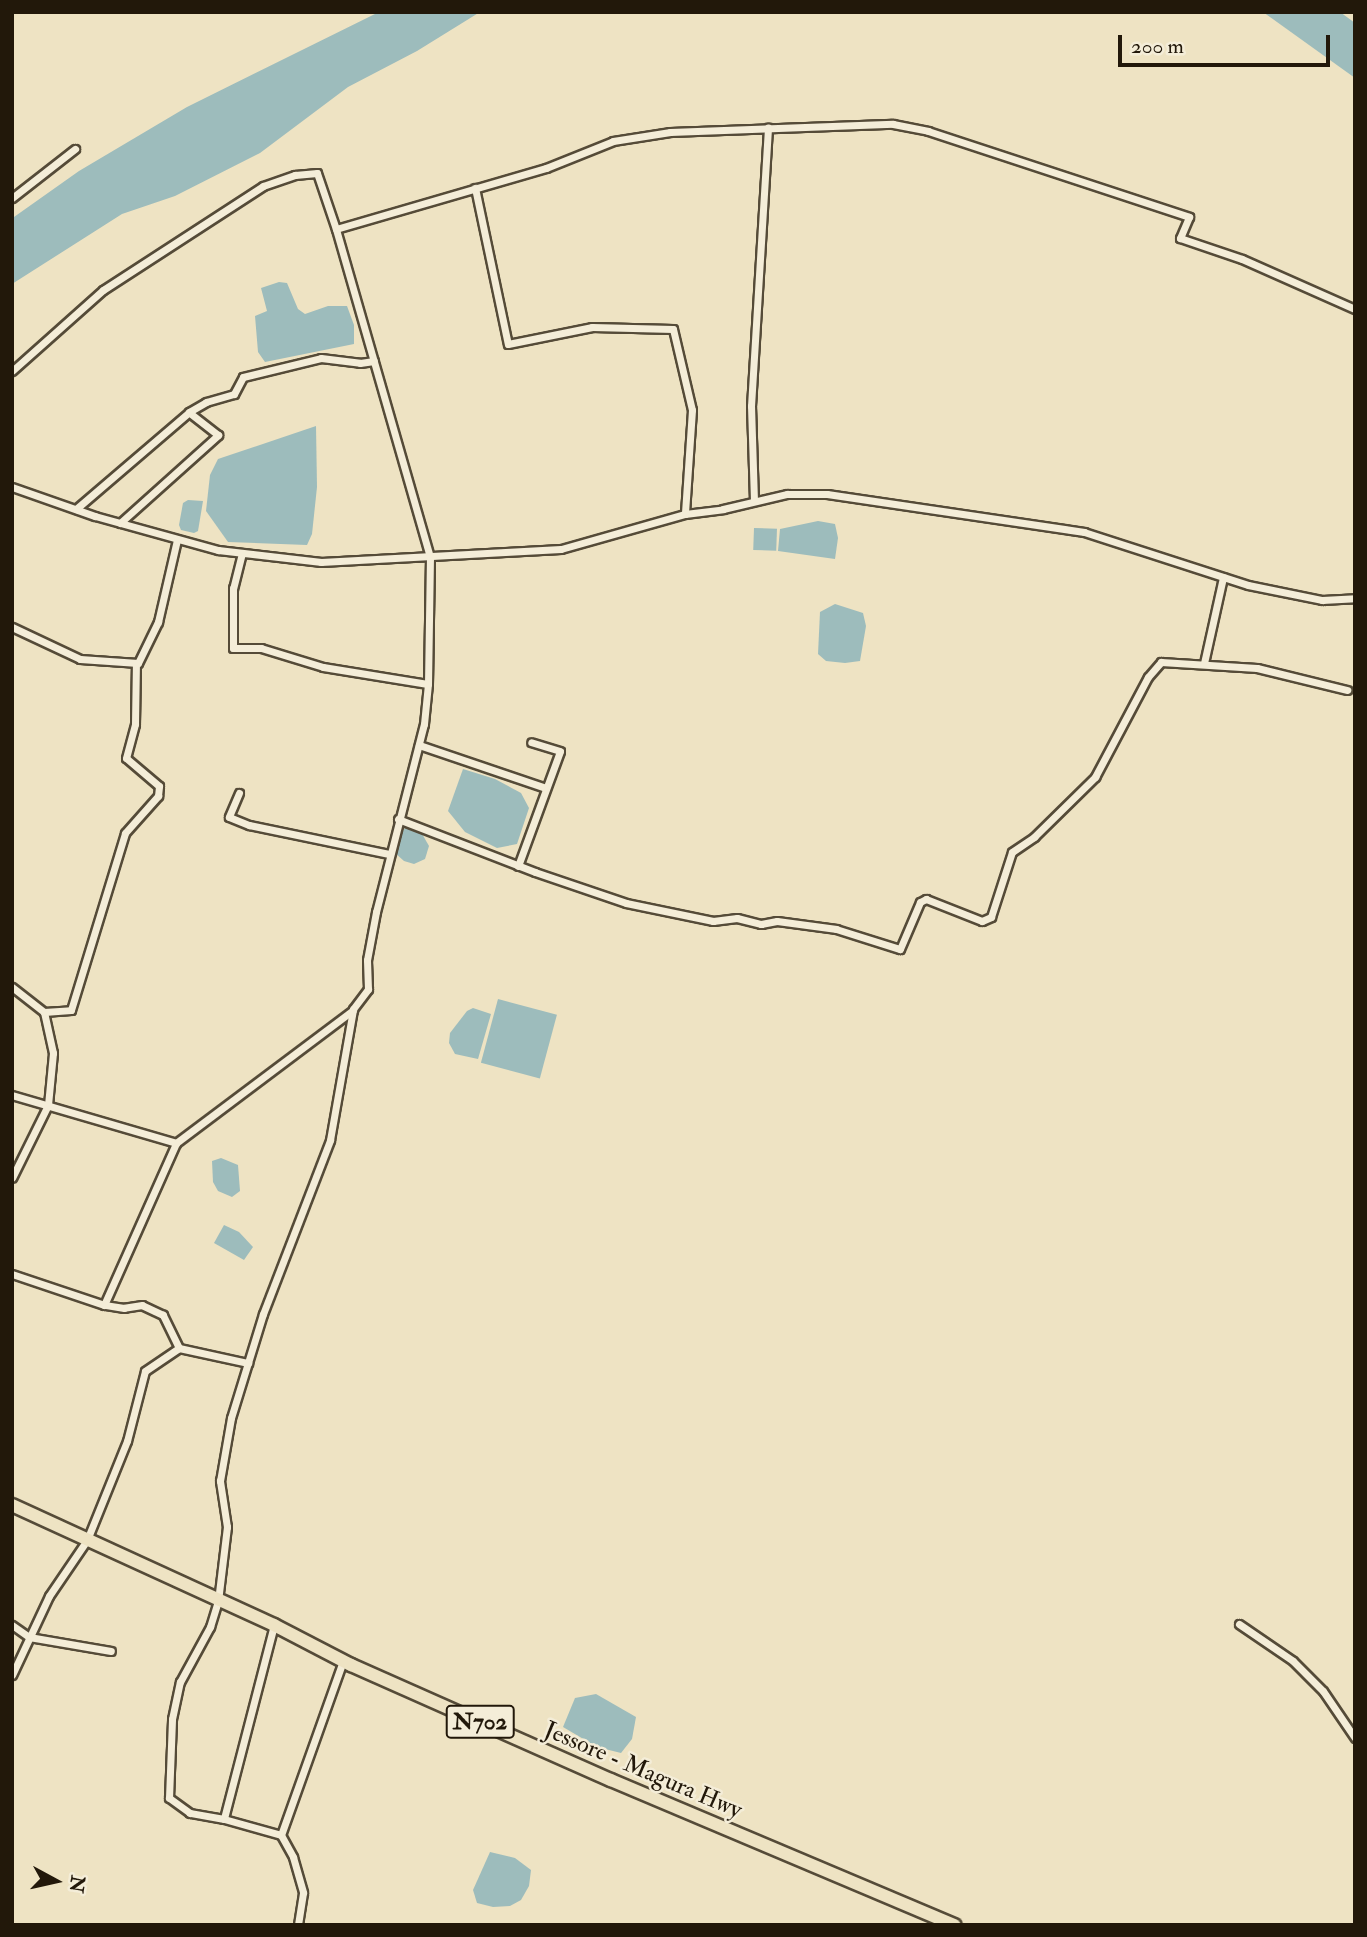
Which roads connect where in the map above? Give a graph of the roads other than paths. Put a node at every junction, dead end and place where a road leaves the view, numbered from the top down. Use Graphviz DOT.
graph roads {
  1 [pos="768,128"];
  2 [pos="75,149"];
  3 [pos="475,188"];
  4 [pos="12,198"];
  5 [pos="336,229"];
  6 [pos="1355,309"];
  7 [pos="374,361"];
  8 [pos="12,371"];
  9 [pos="189,412"];
  10 [pos="12,487"];
  11 [pos="754,501"];
  12 [pos="76,509"];
  13 [pos="685,514"];
  14 [pos="120,523"];
  15 [pos="177,540"];
  16 [pos="242,553"];
  17 [pos="430,556"];
  18 [pos="1223,577"];
  19 [pos="1355,598"];
  20 [pos="12,627"];
  21 [pos="136,663"];
  22 [pos="1204,663"];
  23 [pos="428,684"];
  24 [pos="1347,690"];
  25 [pos="531,742"];
  26 [pos="419,745"];
  27 [pos="546,788"];
  28 [pos="239,793"];
  29 [pos="398,819"];
  30 [pos="389,854"];
  31 [pos="518,866"];
  32 [pos="12,987"];
  33 [pos="353,1009"];
  34 [pos="44,1012"];
  35 [pos="12,1095"];
  36 [pos="48,1105"];
  37 [pos="176,1143"];
  38 [pos="12,1178"];
  39 [pos="12,1274"];
  40 [pos="104,1306"];
  41 [pos="179,1349"];
  42 [pos="248,1363"];
  43 [pos="12,1505"];
  44 [pos="87,1540"];
  45 [pos="218,1601"];
  46 [pos="1239,1624"];
  47 [pos="12,1625"];
  48 [pos="274,1625"];
  49 [pos="29,1637"];
  50 [pos="111,1651"];
  51 [pos="343,1661"];
  52 [pos="12,1675"];
  53 [pos="1355,1738"];
  54 [pos="224,1819"];
  55 [pos="281,1835"];
  56 [pos="948,1924"];
  57 [pos="298,1925"];
  1 -- 3 [label="street"];
  1 -- 6 [label="street"];
  1 -- 11 [label="street"];
  2 -- 4 [label="street"];
  3 -- 5 [label="street"];
  3 -- 13 [label="street"];
  5 -- 7 [label="street"];
  5 -- 8 [label="street"];
  7 -- 9 [label="street"];
  7 -- 17 [label="street"];
  9 -- 12 [label="street"];
  9 -- 14 [label="street"];
  10 -- 12 [label="street"];
  11 -- 13 [label="street"];
  11 -- 18 [label="street"];
  12 -- 14 [label="street"];
  13 -- 17 [label="street"];
  14 -- 15 [label="street"];
  15 -- 16 [label="street"];
  15 -- 21 [label="street"];
  16 -- 17 [label="street"];
  16 -- 23 [label="street"];
  17 -- 23 [label="street"];
  18 -- 19 [label="street"];
  18 -- 22 [label="street"];
  20 -- 21 [label="street"];
  21 -- 34 [label="street"];
  22 -- 24 [label="street"];
  22 -- 31 [label="street"];
  23 -- 26 [label="street"];
  25 -- 27 [label="street"];
  26 -- 27 [label="street"];
  26 -- 29 [label="street"];
  27 -- 31 [label="street"];
  28 -- 30 [label="street"];
  29 -- 30 [label="street"];
  29 -- 31 [label="street"];
  30 -- 33 [label="street"];
  32 -- 34 [label="street"];
  33 -- 37 [label="street"];
  33 -- 42 [label="street"];
  34 -- 36 [label="street"];
  35 -- 36 [label="street"];
  36 -- 37 [label="street"];
  36 -- 38 [label="street"];
  37 -- 40 [label="street"];
  39 -- 40 [label="street"];
  40 -- 41 [label="street"];
  41 -- 42 [label="street"];
  41 -- 44 [label="street"];
  42 -- 45 [label="street"];
  43 -- 44 [label="highway, Jessore - Magura Hwy / N702"];
  44 -- 45 [label="highway, Jessore - Magura Hwy / N702"];
  44 -- 49 [label="street"];
  45 -- 48 [label="highway, Jessore - Magura Hwy / N702"];
  45 -- 54 [label="street"];
  46 -- 53 [label="street"];
  47 -- 49 [label="street"];
  48 -- 51 [label="highway, Jessore - Magura Hwy / N702"];
  48 -- 54 [label="street"];
  49 -- 50 [label="street"];
  49 -- 52 [label="street"];
  51 -- 55 [label="street"];
  51 -- 56 [label="highway, Jessore - Magura Hwy / N702"];
  54 -- 55 [label="street"];
  55 -- 57 [label="street"];
}
